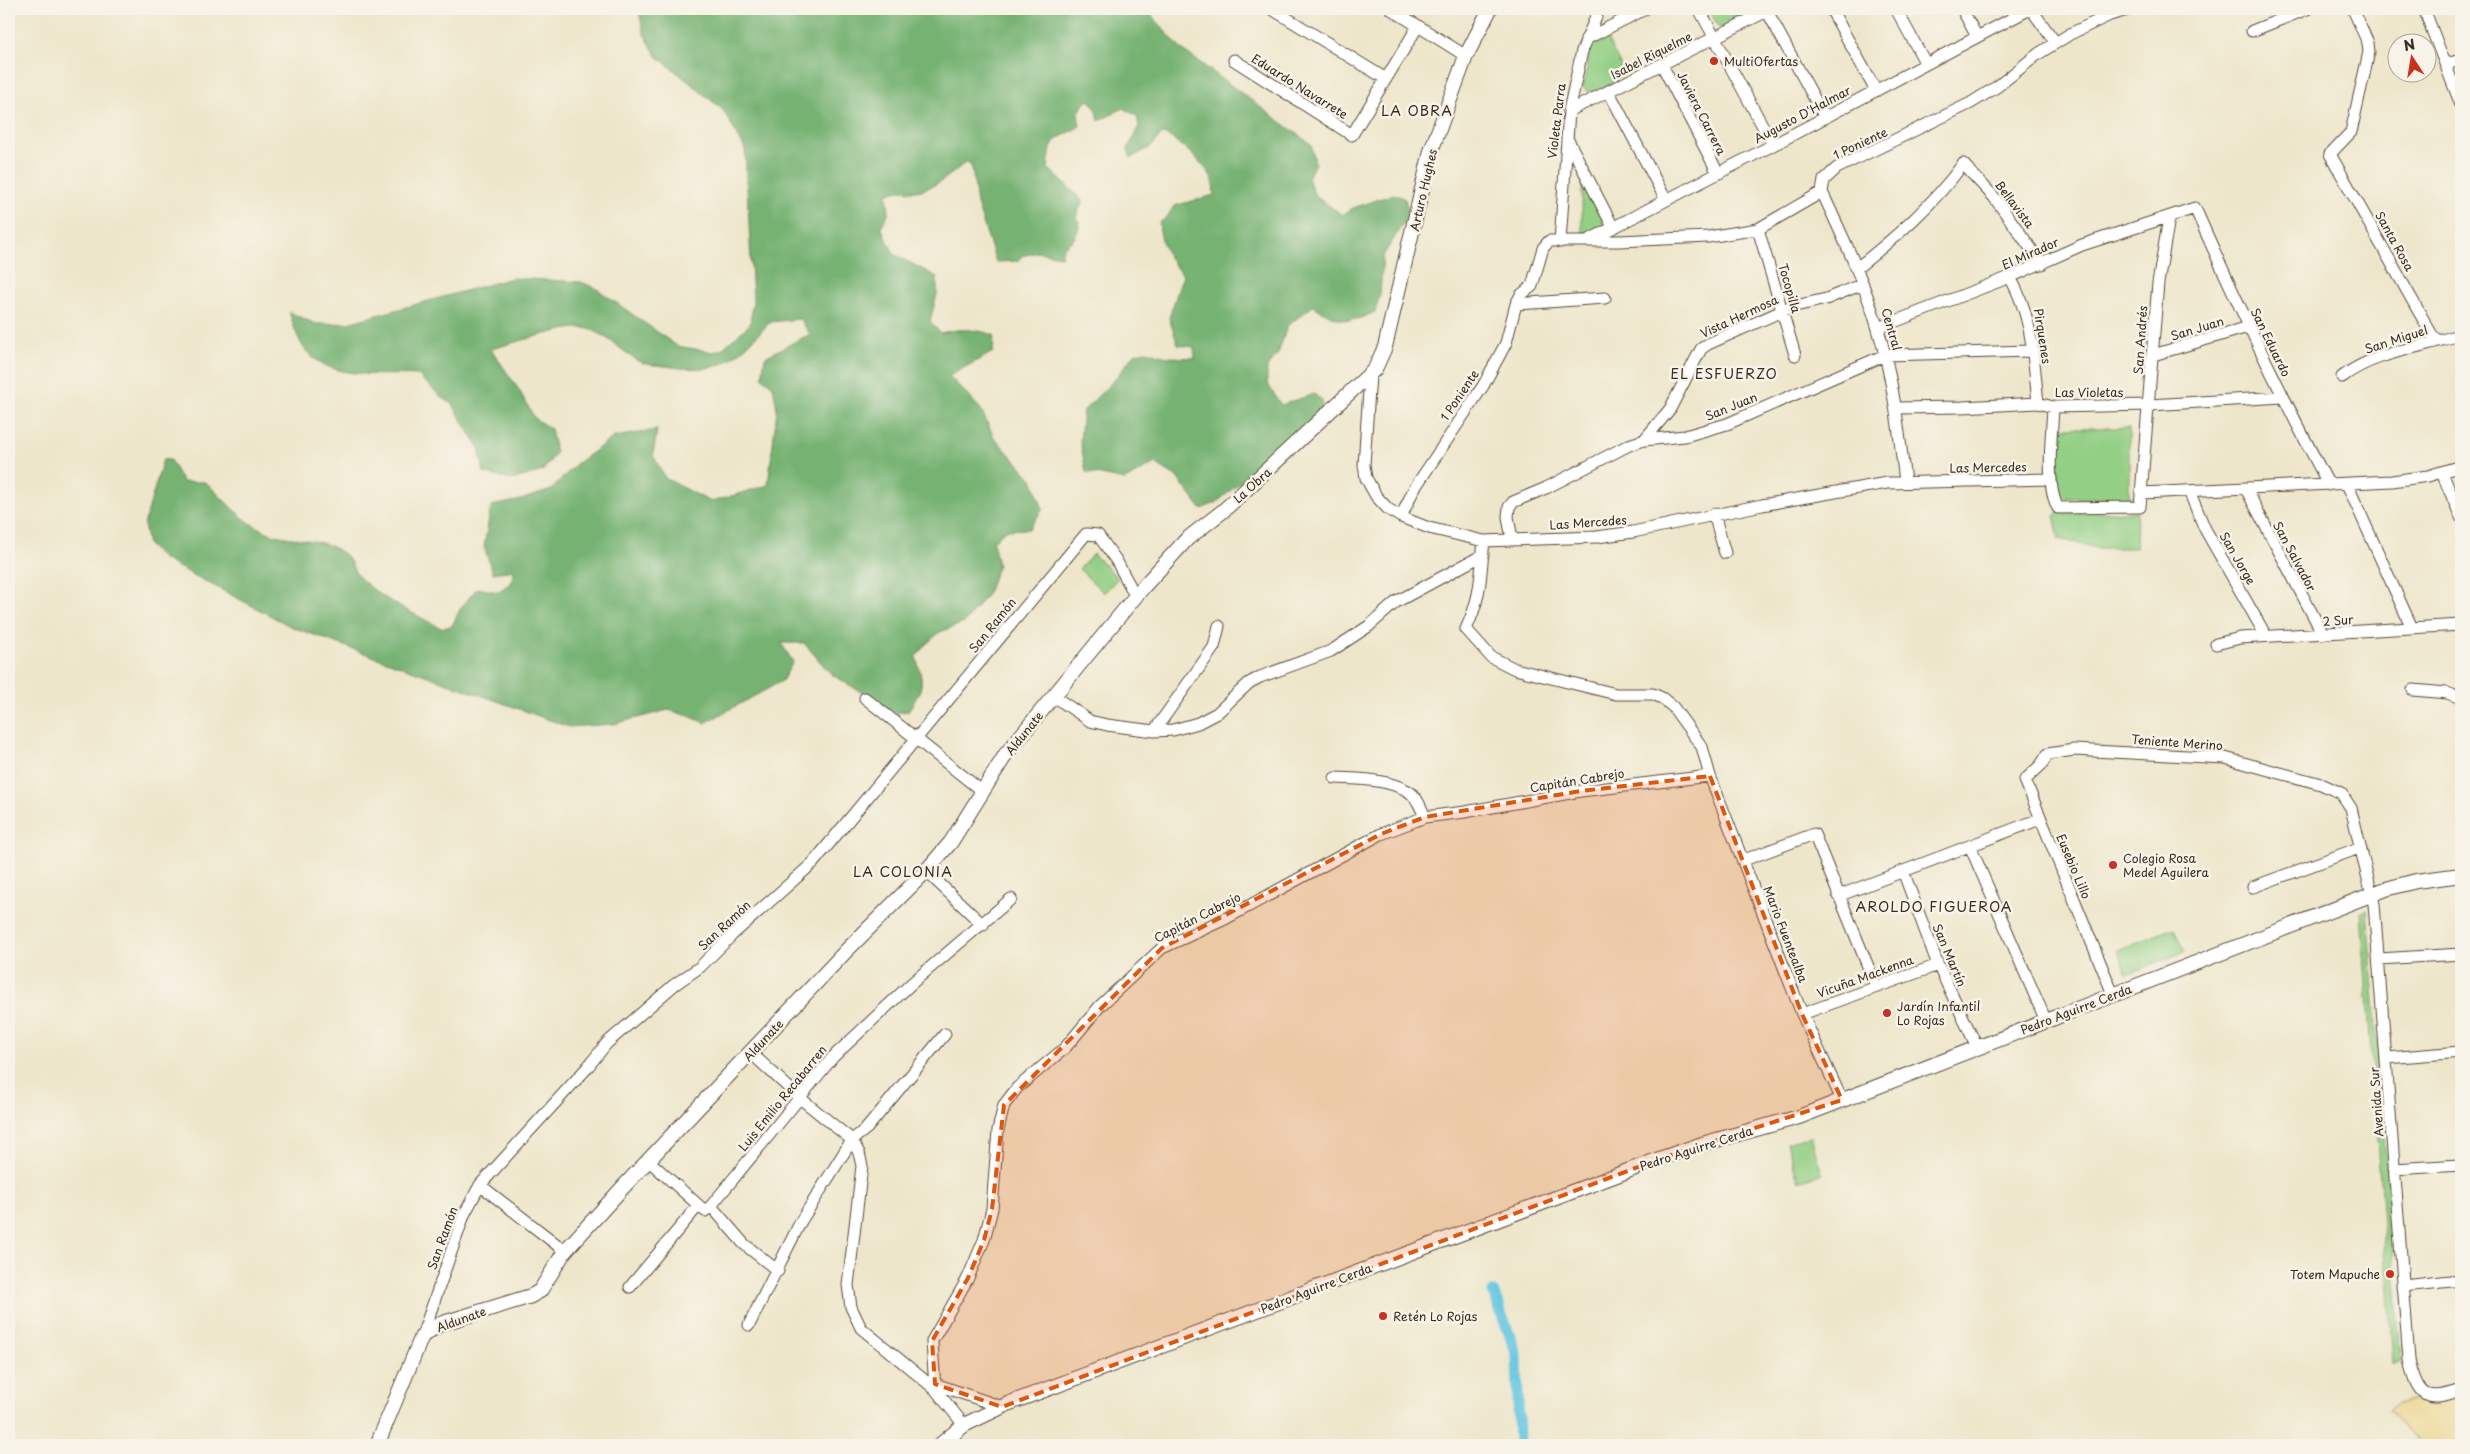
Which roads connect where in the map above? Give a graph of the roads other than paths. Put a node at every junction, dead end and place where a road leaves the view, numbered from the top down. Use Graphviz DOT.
graph roads {
  1 [pos="1272,9"];
  2 [pos="1391,9"];
  3 [pos="1490,9"];
  4 [pos="1599,9"];
  5 [pos="1645,9"];
  6 [pos="1699,9"];
  7 [pos="1831,9"];
  8 [pos="1896,9"];
  9 [pos="1962,9"];
  10 [pos="2031,9"];
  11 [pos="2131,9"];
  12 [pos="2307,9"];
  13 [pos="2353,9"];
  14 [pos="2424,9"];
  15 [pos="1769,10"];
  16 [pos="1288,13"];
  17 [pos="1418,26"];
  18 [pos="2252,31"];
  19 [pos="1976,37"];
  20 [pos="1715,38"];
  21 [pos="1586,39"];
  22 [pos="2055,42"];
  23 [pos="1466,56"];
  24 [pos="1234,60"];
  25 [pos="2461,60"];
  26 [pos="1926,64"];
  27 [pos="2446,64"];
  28 [pos="1662,65"];
  29 [pos="1386,79"];
  30 [pos="1876,91"];
  31 [pos="1609,92"];
  32 [pos="2461,105"];
  33 [pos="1569,111"];
  34 [pos="1825,118"];
  35 [pos="1566,136"];
  36 [pos="1773,146"];
  37 [pos="1718,174"];
  38 [pos="1822,192"];
  39 [pos="1666,200"];
  40 [pos="2195,208"];
  41 [pos="2169,218"];
  42 [pos="1613,227"];
  43 [pos="1758,229"];
  44 [pos="1586,241"];
  45 [pos="1560,242"];
  46 [pos="2042,264"];
  47 [pos="1857,268"];
  48 [pos="2010,277"];
  49 [pos="1863,284"];
  50 [pos="1532,286"];
  51 [pos="1605,298"];
  52 [pos="1535,303"];
  53 [pos="1516,304"];
  54 [pos="1782,312"];
  55 [pos="2248,327"];
  56 [pos="1878,328"];
  57 [pos="2461,334"];
  58 [pos="2437,340"];
  59 [pos="2032,350"];
  60 [pos="1795,354"];
  61 [pos="1885,355"];
  62 [pos="2153,356"];
  63 [pos="1370,375"];
  64 [pos="2342,377"];
  65 [pos="2282,397"];
  66 [pos="2038,402"];
  67 [pos="2150,405"];
  68 [pos="2053,407"];
  69 [pos="1897,408"];
  70 [pos="1644,440"];
  71 [pos="2461,466"];
  72 [pos="2442,473"];
  73 [pos="2051,479"];
  74 [pos="1905,482"];
  75 [pos="2347,484"];
  76 [pos="2329,485"];
  77 [pos="2246,489"];
  78 [pos="2189,491"];
  79 [pos="2142,494"];
  80 [pos="1714,514"];
  81 [pos="1401,517"];
  82 [pos="2461,517"];
  83 [pos="1512,539"];
  84 [pos="1484,541"];
  85 [pos="1725,553"];
  86 [pos="1482,554"];
  87 [pos="1136,597"];
  88 [pos="2461,625"];
  89 [pos="1219,626"];
  90 [pos="2412,628"];
  91 [pos="2323,634"];
  92 [pos="2266,636"];
  93 [pos="2216,644"];
  94 [pos="2413,690"];
  95 [pos="1055,697"];
  96 [pos="865,698"];
  97 [pos="2461,698"];
  98 [pos="1154,731"];
  99 [pos="917,738"];
  100 [pos="2048,754"];
  101 [pos="1710,776"];
  102 [pos="1335,778"];
  103 [pos="984,792"];
  104 [pos="2351,808"];
  105 [pos="1425,817"];
  106 [pos="2040,819"];
  107 [pos="1970,846"];
  108 [pos="2359,848"];
  109 [pos="1744,860"];
  110 [pos="926,871"];
  111 [pos="1903,871"];
  112 [pos="2461,875"];
  113 [pos="2253,887"];
  114 [pos="2373,895"];
  115 [pos="1838,896"];
  116 [pos="1011,899"];
  117 [pos="983,925"];
  118 [pos="2461,954"];
  119 [pos="2379,960"];
  120 [pos="1938,965"];
  121 [pos="1876,986"];
  122 [pos="2113,994"];
  123 [pos="1802,1014"];
  124 [pos="2046,1020"];
  125 [pos="945,1034"];
  126 [pos="1977,1047"];
  127 [pos="2461,1052"];
  128 [pos="751,1053"];
  129 [pos="2386,1058"];
  130 [pos="800,1098"];
  131 [pos="1842,1100"];
  132 [pos="852,1140"];
  133 [pos="649,1160"];
  134 [pos="2461,1165"];
  135 [pos="2394,1169"];
  136 [pos="480,1185"];
  137 [pos="698,1206"];
  138 [pos="711,1206"];
  139 [pos="565,1251"];
  140 [pos="778,1271"];
  141 [pos="2461,1280"];
  142 [pos="2403,1286"];
  143 [pos="630,1287"];
  144 [pos="749,1325"];
  145 [pos="422,1336"];
  146 [pos="935,1386"];
  147 [pos="2461,1390"];
  148 [pos="1002,1407"];
  149 [pos="964,1425"];
  150 [pos="377,1445"];
  151 [pos="940,1445"];
  1 -- 16 [label="street"];
  2 -- 17 [label="street"];
  3 -- 23 [label="street, Arturo Hughes"];
  4 -- 21 [label="street, Violeta Parra"];
  5 -- 21 [label="street"];
  6 -- 20 [label="street"];
  7 -- 30 [label="street"];
  8 -- 26 [label="street"];
  9 -- 19 [label="street"];
  10 -- 19 [label="street, Augusto D'Halmar"];
  10 -- 22 [label="street"];
  11 -- 22 [label="street, 1 Poniente"];
  12 -- 18 [label="street"];
  13 -- 58 [label="street, Santa Rosa"];
  14 -- 27 [label="street"];
  15 -- 20 [label="street, Isabel Riquelme"];
  15 -- 34 [label="street"];
  16 -- 29 [label="street"];
  17 -- 23 [label="street"];
  17 -- 29 [label="street"];
  19 -- 26 [label="street, Augusto D'Halmar"];
  20 -- 28 [label="street, Isabel Riquelme"];
  20 -- 36 [label="street"];
  21 -- 33 [label="street, Violeta Parra"];
  22 -- 38 [label="street, 1 Poniente"];
  23 -- 63 [label="street, Arturo Hughes"];
  24 -- 29 [label="street, Eduardo Navarrete"];
  25 -- 27 [label="street"];
  26 -- 30 [label="street, Augusto D'Halmar"];
  27 -- 32 [label="street"];
  28 -- 31 [label="street, Isabel Riquelme"];
  28 -- 37 [label="street, Javiera Carrera"];
  30 -- 34 [label="street, Augusto D'Halmar"];
  31 -- 33 [label="street, Isabel Riquelme"];
  31 -- 39 [label="street"];
  33 -- 35 [label="street, Violeta Parra"];
  34 -- 36 [label="street, Augusto D'Halmar"];
  35 -- 42 [label="street"];
  35 -- 45 [label="street, Violeta Parra"];
  36 -- 37 [label="street, Augusto D'Halmar"];
  37 -- 39 [label="street, Augusto D'Halmar"];
  38 -- 43 [label="street, 1 Poniente"];
  38 -- 47 [label="street, Central"];
  39 -- 42 [label="street, Augusto D'Halmar"];
  40 -- 41 [label="street, El Mirador"];
  40 -- 55 [label="street, San Eduardo"];
  41 -- 46 [label="street, El Mirador"];
  41 -- 62 [label="street, San Andrés"];
  42 -- 44 [label="street, Augusto D'Halmar"];
  43 -- 44 [label="street, 1 Poniente"];
  43 -- 54 [label="street, Tocopilla"];
  44 -- 45 [label="street, 1 Poniente"];
  45 -- 50 [label="street, 1 Poniente"];
  46 -- 47 [label="street, Bellavista"];
  46 -- 48 [label="street, El Mirador"];
  47 -- 49 [label="street, Central"];
  48 -- 56 [label="street, El Mirador"];
  48 -- 59 [label="street, Pirquenes"];
  49 -- 54 [label="street, Vista Hermosa"];
  49 -- 56 [label="street, Central"];
  50 -- 52 [label="street, 1 Poniente"];
  50 -- 53 [label="street, 1 Poniente"];
  51 -- 52 [label="street"];
  52 -- 53 [label="street"];
  53 -- 81 [label="street, 1 Poniente"];
  54 -- 60 [label="street, Tocopilla"];
  54 -- 70 [label="street, Vista Hermosa"];
  55 -- 62 [label="street, San Juan"];
  55 -- 65 [label="street, San Eduardo"];
  56 -- 61 [label="street, Central"];
  57 -- 58 [label="street, San Miguel"];
  58 -- 64 [label="street, San Miguel"];
  59 -- 61 [label="street, San Juan"];
  59 -- 66 [label="street, Pirquenes"];
  61 -- 69 [label="street, Central"];
  61 -- 70 [label="street, San Juan"];
  62 -- 67 [label="street, San Andrés"];
  63 -- 81 [label="street, Las Mercedes"];
  63 -- 87 [label="street, La Obra"];
  65 -- 67 [label="street, Las Violetas"];
  65 -- 76 [label="street, San Eduardo"];
  66 -- 68 [label="street, Las Violetas"];
  66 -- 69 [label="street, Las Violetas"];
  67 -- 68 [label="street, Las Violetas"];
  67 -- 79 [label="street, San Andrés"];
  68 -- 73 [label="street"];
  69 -- 74 [label="street, Central"];
  70 -- 83 [label="street, San Juan"];
  71 -- 72 [label="street"];
  72 -- 75 [label="street"];
  72 -- 82 [label="street"];
  73 -- 74 [label="street, Las Mercedes"];
  73 -- 79 [label="street"];
  74 -- 80 [label="street, Las Mercedes"];
  75 -- 76 [label="street"];
  75 -- 90 [label="street"];
  76 -- 77 [label="street"];
  77 -- 78 [label="street"];
  77 -- 91 [label="street, San Salvador"];
  78 -- 79 [label="street"];
  78 -- 92 [label="street, San Jorge"];
  80 -- 83 [label="street, Las Mercedes"];
  80 -- 85 [label="street"];
  81 -- 84 [label="street, Las Mercedes"];
  83 -- 84 [label="street, Las Mercedes"];
  84 -- 86 [label="street"];
  86 -- 98 [label="street"];
  86 -- 101 [label="street, Mario Fuentealba"];
  87 -- 95 [label="street, Aldunate"];
  87 -- 99 [label="street, San Ramón"];
  88 -- 90 [label="street, 2 Sur"];
  89 -- 98 [label="street"];
  90 -- 91 [label="street, 2 Sur"];
  91 -- 92 [label="street, 2 Sur"];
  92 -- 93 [label="street, 2 Sur"];
  94 -- 97 [label="street"];
  95 -- 98 [label="street"];
  95 -- 103 [label="street, Aldunate"];
  96 -- 99 [label="street"];
  99 -- 103 [label="street"];
  99 -- 136 [label="street, San Ramón"];
  100 -- 104 [label="street, Teniente Merino"];
  100 -- 106 [label="street, Eusebio Lillo"];
  101 -- 105 [label="street, Capitán Cabrejo"];
  101 -- 109 [label="street, Mario Fuentealba"];
  102 -- 105 [label="street"];
  103 -- 110 [label="street, Aldunate"];
  104 -- 108 [label="street, Avenida Sur"];
  105 -- 146 [label="street, Capitán Cabrejo"];
  106 -- 107 [label="street"];
  106 -- 122 [label="street, Eusebio Lillo"];
  107 -- 111 [label="street"];
  107 -- 124 [label="street"];
  108 -- 113 [label="street"];
  108 -- 114 [label="street, Avenida Sur"];
  109 -- 115 [label="street"];
  109 -- 123 [label="street, Mario Fuentealba"];
  110 -- 117 [label="street"];
  110 -- 128 [label="street, Aldunate"];
  111 -- 115 [label="street"];
  111 -- 120 [label="street, San Martín"];
  112 -- 114 [label="street, Pedro Aguirre Cerda"];
  114 -- 119 [label="street, Avenida Sur"];
  114 -- 122 [label="street, Pedro Aguirre Cerda"];
  115 -- 121 [label="street"];
  116 -- 117 [label="street, Luis Emilio Recabarren"];
  117 -- 130 [label="street, Luis Emilio Recabarren"];
  118 -- 119 [label="street"];
  119 -- 129 [label="street, Avenida Sur"];
  120 -- 121 [label="street, Vicuña Mackenna"];
  120 -- 126 [label="street, San Martín"];
  121 -- 123 [label="street, Vicuña Mackenna"];
  122 -- 124 [label="street, Pedro Aguirre Cerda"];
  123 -- 131 [label="street, Mario Fuentealba"];
  124 -- 126 [label="street, Pedro Aguirre Cerda"];
  125 -- 132 [label="street"];
  126 -- 131 [label="street, Pedro Aguirre Cerda"];
  127 -- 129 [label="street"];
  128 -- 130 [label="street"];
  128 -- 133 [label="street, Aldunate"];
  129 -- 135 [label="street, Avenida Sur"];
  130 -- 132 [label="street"];
  130 -- 138 [label="street, Luis Emilio Recabarren"];
  131 -- 148 [label="street, Pedro Aguirre Cerda"];
  132 -- 140 [label="street"];
  132 -- 146 [label="street"];
  133 -- 137 [label="street"];
  133 -- 139 [label="street, Aldunate"];
  134 -- 135 [label="street"];
  135 -- 142 [label="street, Avenida Sur"];
  136 -- 139 [label="street"];
  136 -- 145 [label="street, San Ramón"];
  137 -- 138 [label="street"];
  137 -- 143 [label="street"];
  138 -- 140 [label="street"];
  139 -- 145 [label="street, Aldunate"];
  140 -- 144 [label="street"];
  141 -- 142 [label="street"];
  142 -- 147 [label="street, Avenida Sur"];
  145 -- 150 [label="street, Aldunate"];
  146 -- 148 [label="street"];
  146 -- 149 [label="street"];
  148 -- 149 [label="street, Pedro Aguirre Cerda"];
  149 -- 151 [label="street, Pedro Aguirre Cerda"];
}
